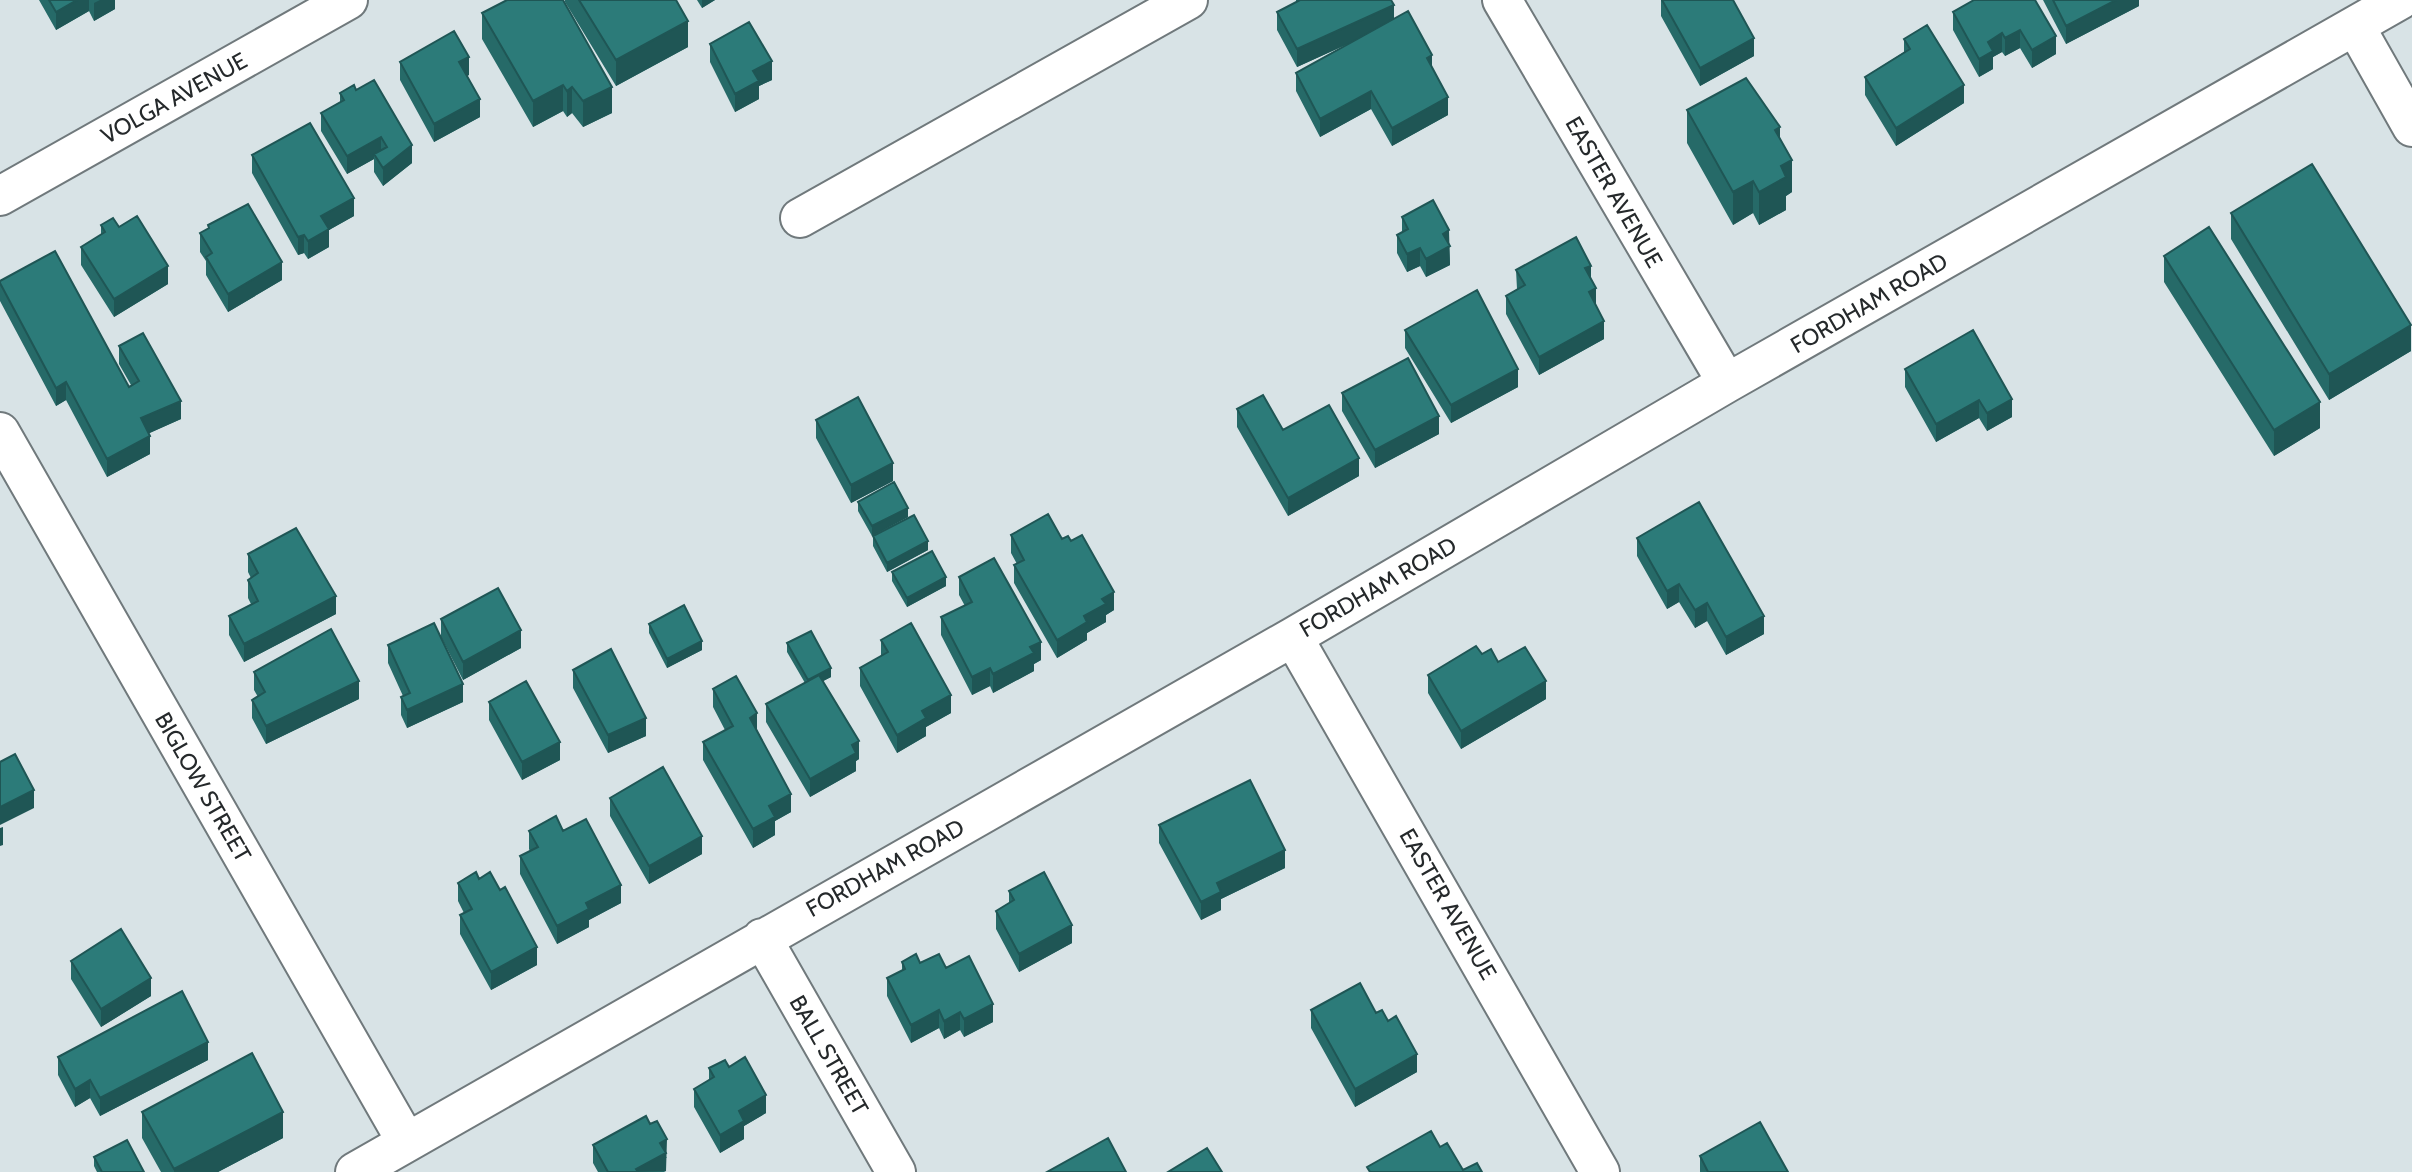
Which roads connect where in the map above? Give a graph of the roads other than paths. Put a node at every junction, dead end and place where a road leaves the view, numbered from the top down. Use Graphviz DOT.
graph roads {
  1 [pos="348,0"];
  2 [pos="1188,0"];
  3 [pos="1502,0"];
  4 [pos="2400,0"];
  5 [pos="2355,26"];
  6 [pos="2412,127"];
  7 [pos="0,196"];
  8 [pos="800,218"];
  9 [pos="1727,383"];
  10 [pos="0,432"];
  11 [pos="1293,637"];
  12 [pos="762,938"];
  13 [pos="406,1141"];
  14 [pos="355,1172"];
  15 [pos="897,1172"];
  16 [pos="1600,1172"];
  1 -- 7 [label="street, VOLGA AVENUE"];
  2 -- 8 [label="street"];
  3 -- 9 [label="street, EASTER AVENUE"];
  4 -- 5 [label="street, FORDHAM ROAD"];
  5 -- 6 [label="street"];
  5 -- 9 [label="street, FORDHAM ROAD"];
  9 -- 11 [label="street, FORDHAM ROAD"];
  10 -- 13 [label="street, BIGLOW STREET"];
  11 -- 12 [label="street, FORDHAM ROAD"];
  11 -- 16 [label="street, EASTER AVENUE"];
  12 -- 13 [label="street, FORDHAM ROAD"];
  12 -- 15 [label="street, BALL STREET"];
  13 -- 14 [label="street, FORDHAM ROAD"];
}
